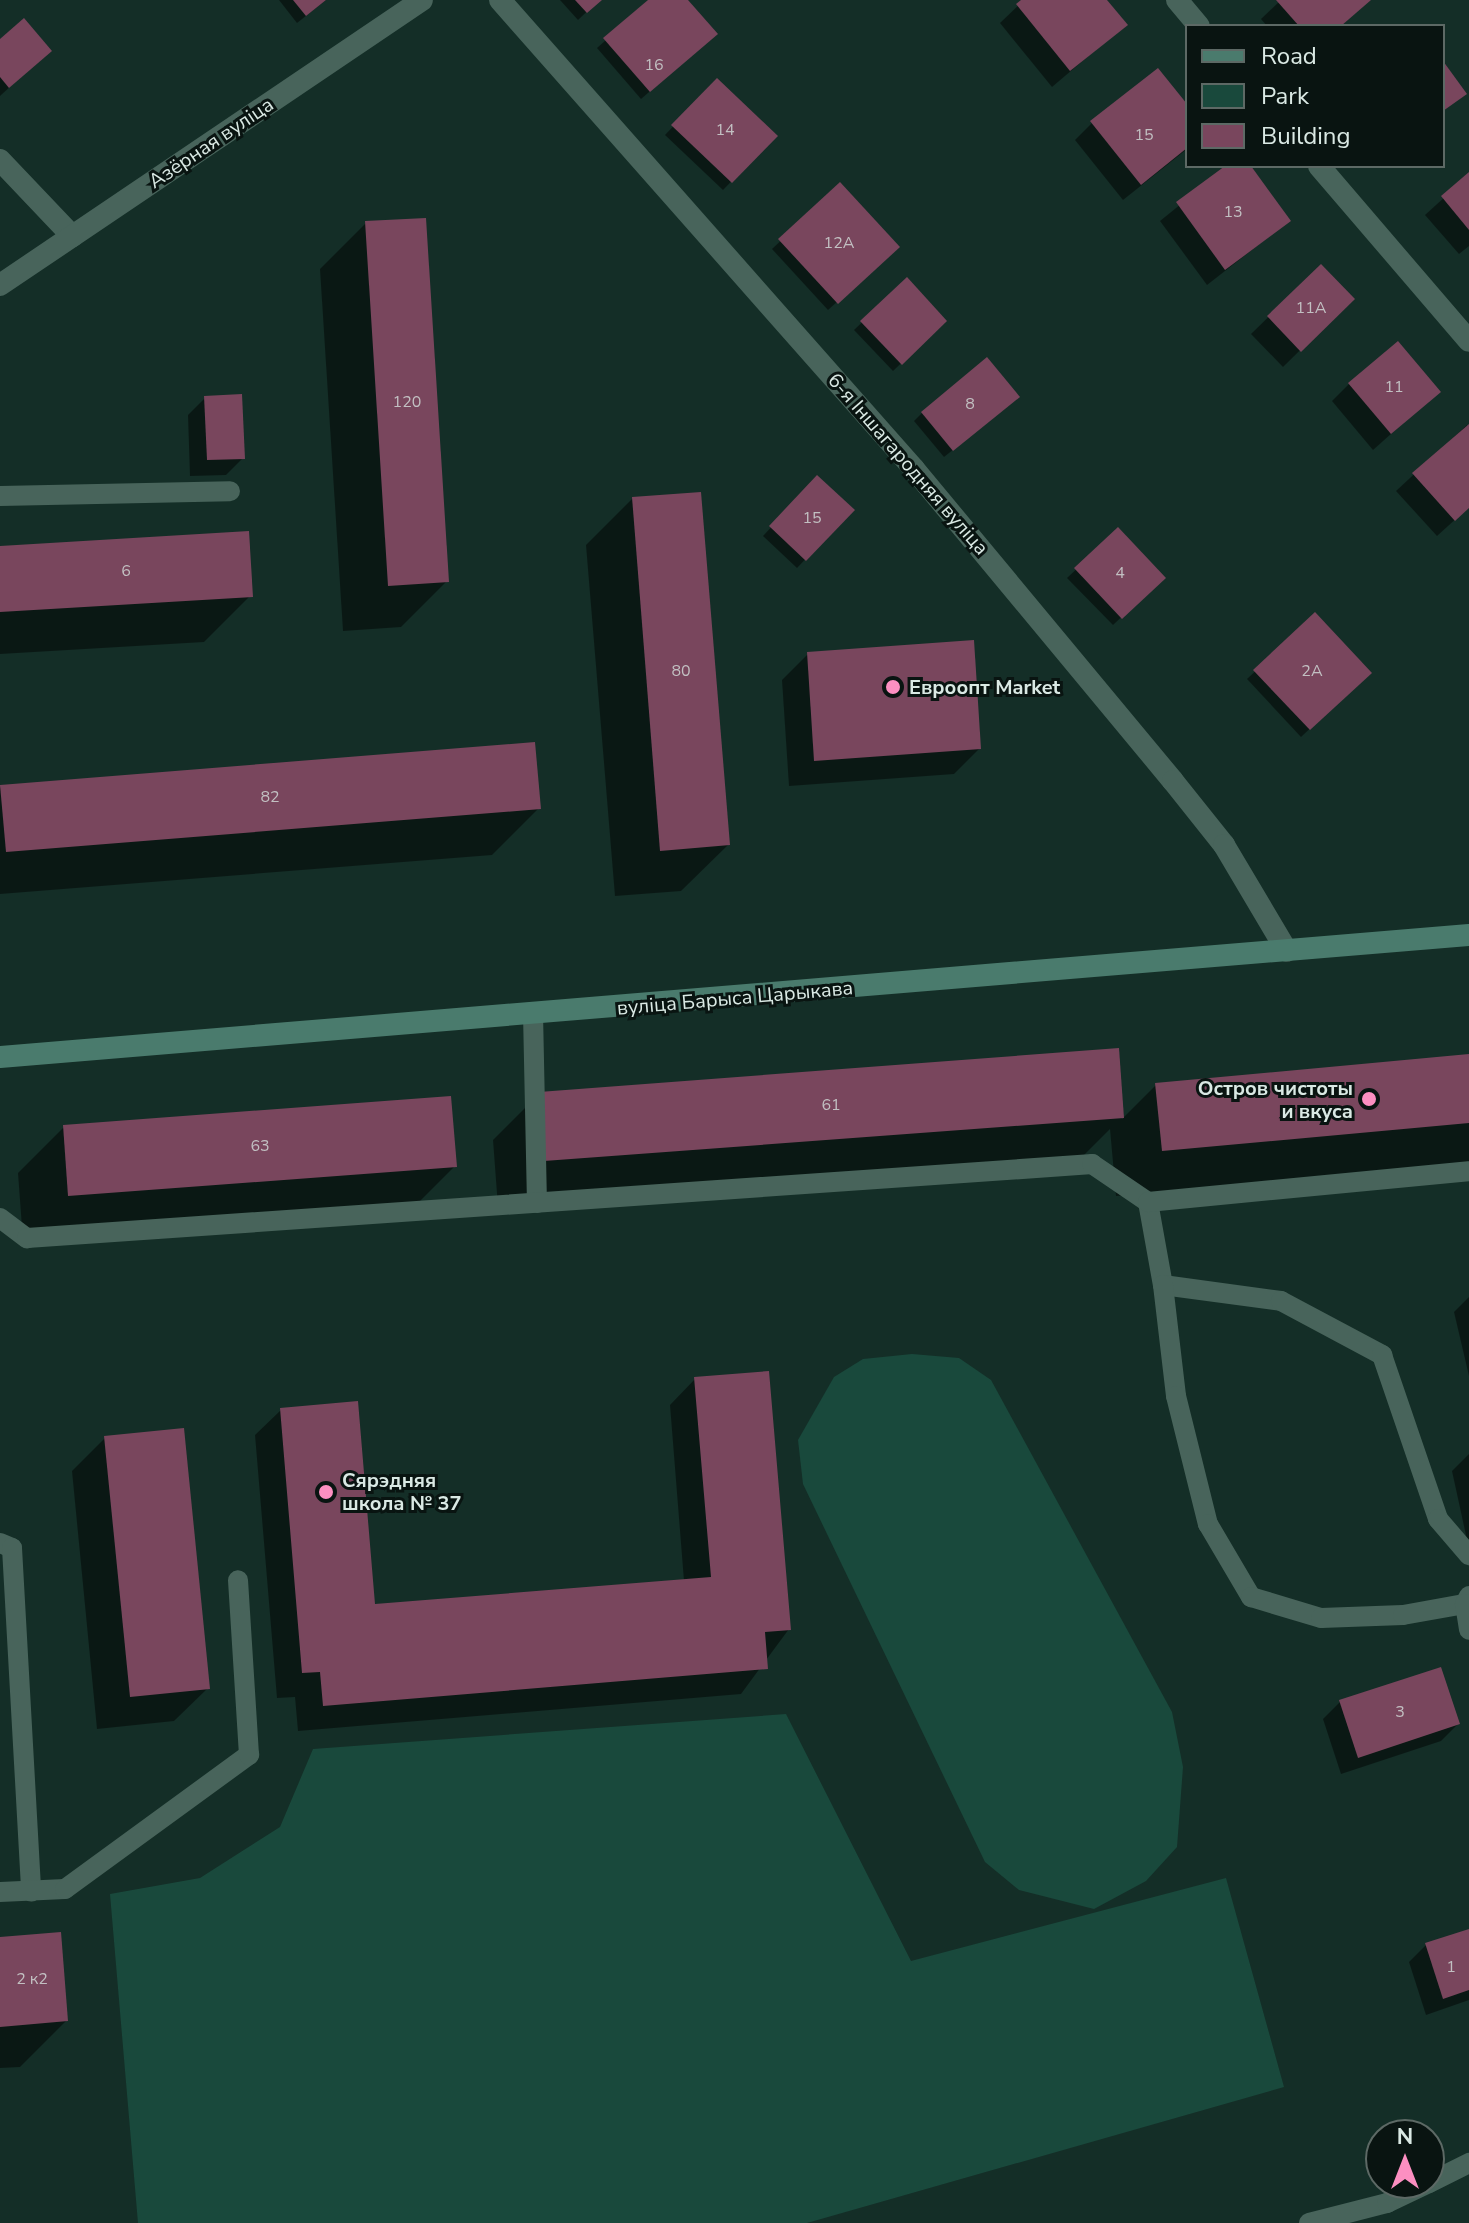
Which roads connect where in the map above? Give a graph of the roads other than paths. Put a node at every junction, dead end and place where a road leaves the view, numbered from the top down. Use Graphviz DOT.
graph roads {
  1 [pos="422,0"];
  2 [pos="500,0"];
  3 [pos="1177,0"];
  4 [pos="1197,24"];
  5 [pos="0,160"];
  6 [pos="1321,168"];
  7 [pos="72,236"];
  8 [pos="0,285"];
  9 [pos="1469,341"];
  10 [pos="230,491"];
  11 [pos="0,496"];
  12 [pos="1469,935"];
  13 [pos="1287,951"];
  14 [pos="533,1013"];
  15 [pos="0,1057"];
  16 [pos="1469,1171"];
  17 [pos="1148,1202"];
  18 [pos="537,1203"];
  19 [pos="0,1218"];
  20 [pos="1163,1285"];
  21 [pos="0,1543"];
  22 [pos="1469,1555"];
  23 [pos="238,1580"];
  24 [pos="1467,1600"];
  25 [pos="1469,1630"];
  26 [pos="31,1891"];
  27 [pos="0,1892"];
  28 [pos="1469,2163"];
  29 [pos="1445,2175"];
  30 [pos="1395,2199"];
  31 [pos="1309,2223"];
  1 -- 7 [label="street, Азёрная вуліца"];
  2 -- 13 [label="street, 6-я Іншагародняя вуліца"];
  3 -- 4 [label="street"];
  5 -- 7 [label="street"];
  6 -- 9 [label="street"];
  7 -- 8 [label="street, Азёрная вуліца"];
  10 -- 11 [label="lane"];
  12 -- 13 [label="main road, вуліца Барыса Царыкава"];
  13 -- 14 [label="main road, вуліца Барыса Царыкава"];
  14 -- 15 [label="main road, вуліца Барыса Царыкава"];
  14 -- 18 [label="lane"];
  16 -- 17 [label="lane"];
  17 -- 18 [label="lane"];
  17 -- 20 [label="lane"];
  18 -- 19 [label="lane"];
  20 -- 22 [label="lane"];
  20 -- 24 [label="lane"];
  21 -- 26 [label="lane"];
  23 -- 26 [label="lane"];
  24 -- 25 [label="lane"];
  26 -- 27 [label="lane"];
  28 -- 29 [label="lane"];
  30 -- 31 [label="lane"];
}
